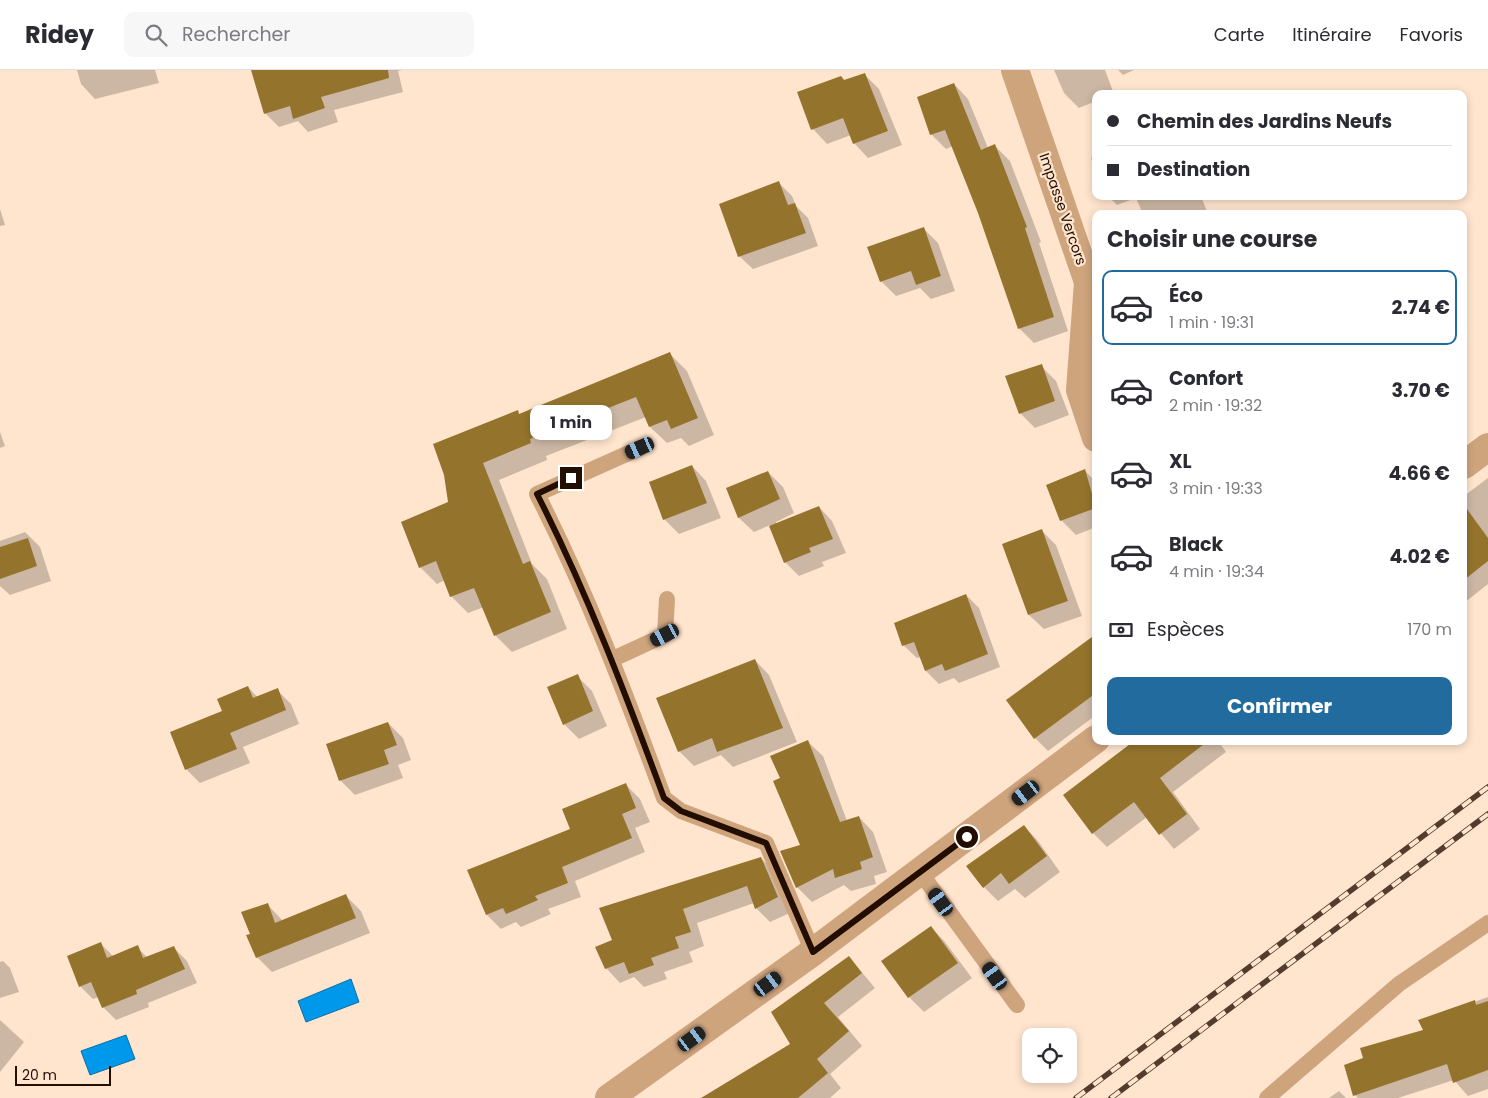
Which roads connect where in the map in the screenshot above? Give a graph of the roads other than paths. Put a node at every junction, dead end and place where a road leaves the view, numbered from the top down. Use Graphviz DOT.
graph roads {
  1 [pos="1015,70"];
  2 [pos="1092,280"];
  3 [pos="1092,426"];
  4 [pos="1488,447"];
  5 [pos="640,448"];
  6 [pos="1467,463"];
  7 [pos="667,599"];
  8 [pos="613,659"];
  9 [pos="1092,742"];
  10 [pos="920,872"];
  11 [pos="1488,923"];
  12 [pos="813,952"];
  13 [pos="1017,1005"];
  14 [pos="609,1098"];
  15 [pos="1267,1098"];
  1 -- 2 [label="street, Impasse Vercors"];
  2 -- 3 [label="street, Impasse Vercors"];
  4 -- 6 [label="street"];
  5 -- 8 [label="lane"];
  7 -- 8 [label="lane"];
  8 -- 12 [label="lane"];
  9 -- 10 [label="street"];
  10 -- 12 [label="street"];
  10 -- 13 [label="lane"];
  11 -- 15 [label="lane"];
  12 -- 14 [label="street"];
}
